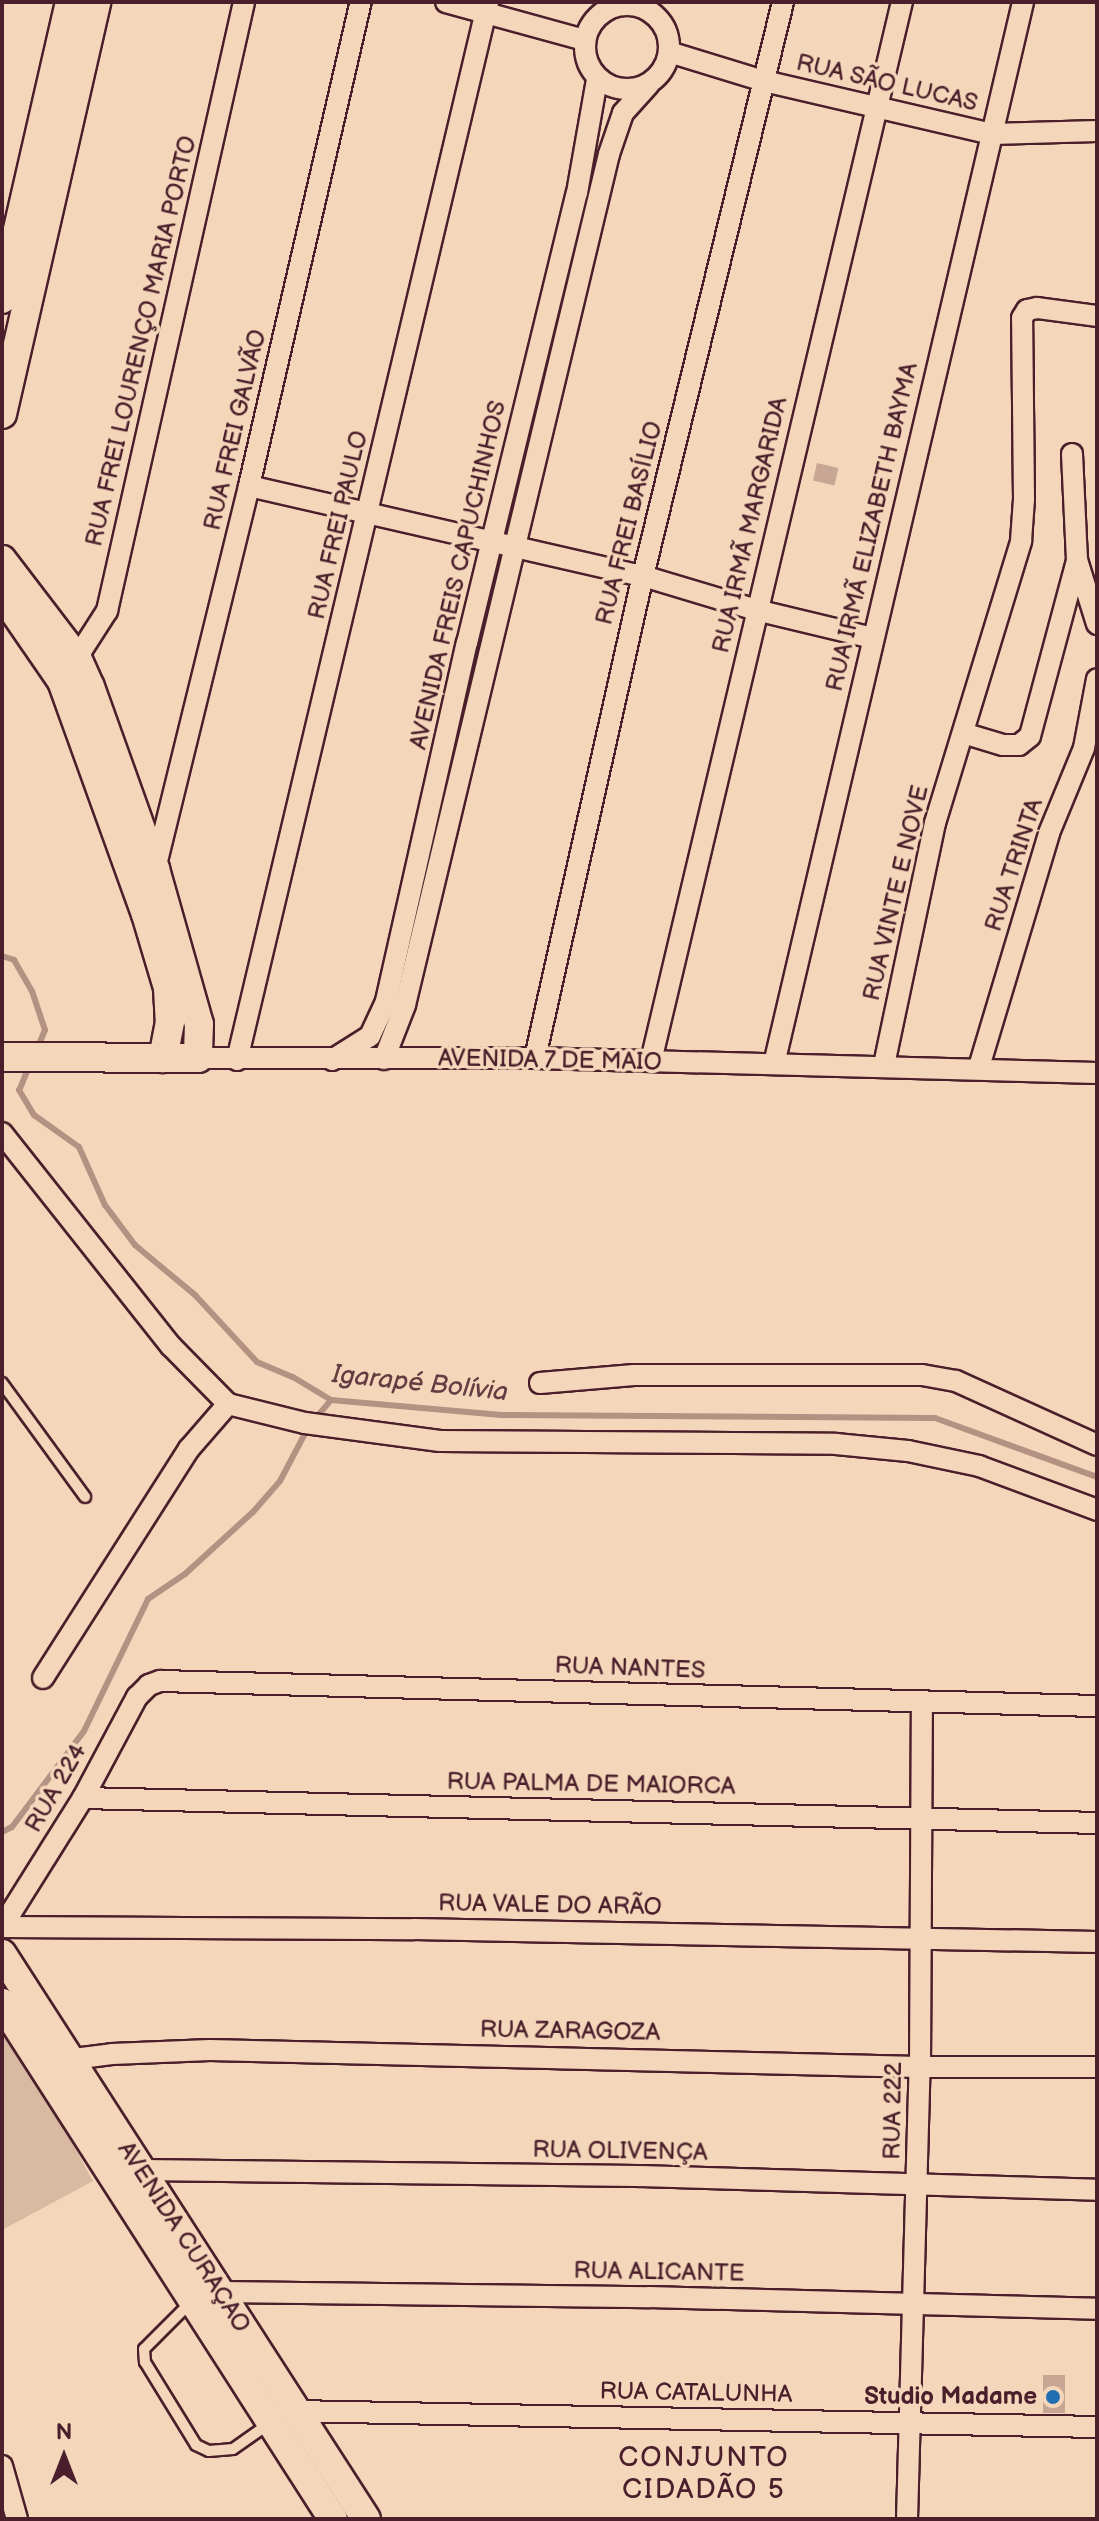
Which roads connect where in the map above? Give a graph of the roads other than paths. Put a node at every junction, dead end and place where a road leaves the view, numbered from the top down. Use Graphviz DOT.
graph roads {
  1 [pos="70,2"];
  2 [pos="96,2"];
  3 [pos="244,2"];
  4 [pos="361,2"];
  5 [pos="446,2"];
  6 [pos="783,2"];
  7 [pos="902,2"];
  8 [pos="1023,2"];
  9 [pos="486,7"];
  10 [pos="603,8"];
  11 [pos="654,8"];
  12 [pos="584,40"];
  13 [pos="669,52"];
  14 [pos="597,79"];
  15 [pos="764,81"];
  16 [pos="649,84"];
  17 [pos="876,109"];
  18 [pos="1097,131"];
  19 [pos="992,134"];
  20 [pos="2,299"];
  21 [pos="1097,316"];
  22 [pos="2,414"];
  23 [pos="1072,454"];
  24 [pos="249,486"];
  25 [pos="365,514"];
  26 [pos="492,543"];
  27 [pos="513,548"];
  28 [pos="2,560"];
  29 [pos="1077,560"];
  30 [pos="643,576"];
  31 [pos="2,594"];
  32 [pos="756,610"];
  33 [pos="1097,624"];
  34 [pos="873,638"];
  35 [pos="70,669"];
  36 [pos="1097,679"];
  37 [pos="963,733"];
  38 [pos="155,869"];
  39 [pos="2,1057"];
  40 [pos="163,1058"];
  41 [pos="198,1058"];
  42 [pos="535,1058"];
  43 [pos="384,1059"];
  44 [pos="237,1060"];
  45 [pos="332,1060"];
  46 [pos="651,1061"];
  47 [pos="774,1064"];
  48 [pos="884,1065"];
  49 [pos="979,1067"];
  50 [pos="1097,1073"];
  51 [pos="2,1133"];
  52 [pos="2,1383"];
  53 [pos="540,1383"];
  54 [pos="228,1404"];
  55 [pos="1097,1445"];
  56 [pos="85,1497"];
  57 [pos="1097,1510"];
  58 [pos="43,1678"];
  59 [pos="160,1681"];
  60 [pos="922,1705"];
  61 [pos="1097,1706"];
  62 [pos="83,1798"];
  63 [pos="921,1818"];
  64 [pos="1097,1823"];
  65 [pos="2,1927"];
  66 [pos="921,1938"];
  67 [pos="1097,1942"];
  68 [pos="2,1954"];
  69 [pos="2,2003"];
  70 [pos="55,2062"];
  71 [pos="920,2067"];
  72 [pos="1097,2067"];
  73 [pos="141,2170"];
  74 [pos="917,2185"];
  75 [pos="1097,2190"];
  76 [pos="220,2292"];
  77 [pos="192,2301"];
  78 [pos="912,2305"];
  79 [pos="1097,2309"];
  80 [pos="282,2417"];
  81 [pos="909,2423"];
  82 [pos="1097,2427"];
  83 [pos="2,2466"];
  84 [pos="17,2519"];
  85 [pos="333,2519"];
  86 [pos="366,2519"];
  87 [pos="907,2519"];
  1 -- 20 [label="street"];
  2 -- 22 [label="street"];
  3 -- 35 [label="street, RUA FREI LOURENÇO MARIA PORTO"];
  4 -- 24 [label="street, RUA FREI GALVÃO"];
  5 -- 9 [label="street"];
  6 -- 15 [label="street, RUA FREI BASÍLIO"];
  7 -- 17 [label="street, RUA IRMÃ MARGARIDA"];
  8 -- 19 [label="street, RUA IRMÃ ELIZABETH BAYMA"];
  9 -- 12 [label="street"];
  9 -- 25 [label="street, RUA FREI PAULO"];
  10 -- 11 [label="street"];
  10 -- 12 [label="street"];
  11 -- 13 [label="street"];
  12 -- 14 [label="street"];
  13 -- 15 [label="street, RUA SÃO LUCAS"];
  13 -- 16 [label="street"];
  14 -- 16 [label="street"];
  14 -- 26 [label="street, AVENIDA FREIS CAPUCHINHOS"];
  15 -- 17 [label="street, RUA SÃO LUCAS"];
  15 -- 30 [label="street, RUA FREI BASÍLIO"];
  16 -- 27 [label="street, AVENIDA FREIS CAPUCHINHOS"];
  17 -- 19 [label="street, RUA SÃO LUCAS"];
  17 -- 32 [label="street, RUA IRMÃ MARGARIDA"];
  18 -- 19 [label="street, RUA SÃO LUCAS"];
  19 -- 34 [label="street, RUA IRMÃ ELIZABETH BAYMA"];
  21 -- 37 [label="street, RUA VINTE E NOVE"];
  23 -- 29 [label="street"];
  24 -- 25 [label="street"];
  24 -- 38 [label="street, RUA FREI GALVÃO"];
  25 -- 26 [label="street"];
  25 -- 44 [label="street, RUA FREI PAULO"];
  26 -- 27 [label="street"];
  26 -- 45 [label="street, AVENIDA FREIS CAPUCHINHOS"];
  27 -- 30 [label="street"];
  27 -- 43 [label="street, AVENIDA FREIS CAPUCHINHOS"];
  28 -- 35 [label="street"];
  29 -- 33 [label="street"];
  29 -- 37 [label="street"];
  30 -- 32 [label="street"];
  30 -- 42 [label="street, RUA FREI BASÍLIO"];
  31 -- 35 [label="street"];
  32 -- 34 [label="street"];
  32 -- 46 [label="street, RUA IRMÃ MARGARIDA"];
  34 -- 47 [label="street, RUA IRMÃ ELIZABETH BAYMA"];
  35 -- 38 [label="street"];
  35 -- 40 [label="street"];
  36 -- 49 [label="street, RUA TRINTA"];
  37 -- 48 [label="street, RUA VINTE E NOVE"];
  38 -- 41 [label="street"];
  39 -- 40 [label="street, AVENIDA 7 DE MAIO"];
  40 -- 41 [label="street, AVENIDA 7 DE MAIO"];
  41 -- 44 [label="street, AVENIDA 7 DE MAIO"];
  42 -- 43 [label="street, AVENIDA 7 DE MAIO"];
  42 -- 46 [label="street, AVENIDA 7 DE MAIO"];
  43 -- 45 [label="street, AVENIDA 7 DE MAIO"];
  44 -- 45 [label="street, AVENIDA 7 DE MAIO"];
  46 -- 47 [label="street, AVENIDA 7 DE MAIO"];
  47 -- 48 [label="street, AVENIDA 7 DE MAIO"];
  48 -- 49 [label="street, AVENIDA 7 DE MAIO"];
  49 -- 50 [label="street, AVENIDA 7 DE MAIO"];
  51 -- 54 [label="street"];
  52 -- 56 [label="lane"];
  53 -- 55 [label="street"];
  54 -- 57 [label="street"];
  54 -- 58 [label="street"];
  59 -- 60 [label="street, RUA NANTES"];
  59 -- 62 [label="street, RUA 224"];
  60 -- 61 [label="street, RUA NANTES"];
  60 -- 63 [label="street, RUA 222"];
  62 -- 63 [label="street, RUA PALMA DE MAIORCA"];
  62 -- 65 [label="street, RUA 224"];
  63 -- 64 [label="street, RUA PALMA DE MAIORCA"];
  63 -- 66 [label="street, RUA 222"];
  65 -- 66 [label="street, RUA VALE DO ARÃO"];
  66 -- 67 [label="street, RUA VALE DO ARÃO"];
  66 -- 71 [label="street, RUA 222"];
  68 -- 70 [label="street, AVENIDA CURAÇAO"];
  69 -- 70 [label="street, AVENIDA CURAÇAO"];
  70 -- 71 [label="street, RUA ZARAGOZA"];
  70 -- 73 [label="street, AVENIDA CURAÇAO"];
  70 -- 77 [label="street, AVENIDA CURAÇAO"];
  71 -- 72 [label="street, RUA ZARAGOZA"];
  71 -- 74 [label="street, RUA 222"];
  73 -- 74 [label="street, RUA OLIVENÇA"];
  73 -- 76 [label="street, AVENIDA CURAÇAO"];
  74 -- 75 [label="street, RUA OLIVENÇA"];
  74 -- 78 [label="street, RUA 222"];
  76 -- 78 [label="street, RUA ALICANTE"];
  76 -- 80 [label="street, AVENIDA CURAÇAO"];
  77 -- 80 [label="street, AVENIDA CURAÇAO"];
  77 -- 80 [label="lane"];
  78 -- 79 [label="street, RUA ALICANTE"];
  78 -- 81 [label="street, RUA 222"];
  80 -- 81 [label="street, RUA CATALUNHA"];
  80 -- 85 [label="street, AVENIDA CURAÇAO"];
  80 -- 86 [label="street, AVENIDA CURAÇAO"];
  81 -- 82 [label="street, RUA CATALUNHA"];
  81 -- 87 [label="street, RUA 222"];
  83 -- 84 [label="street"];
}
